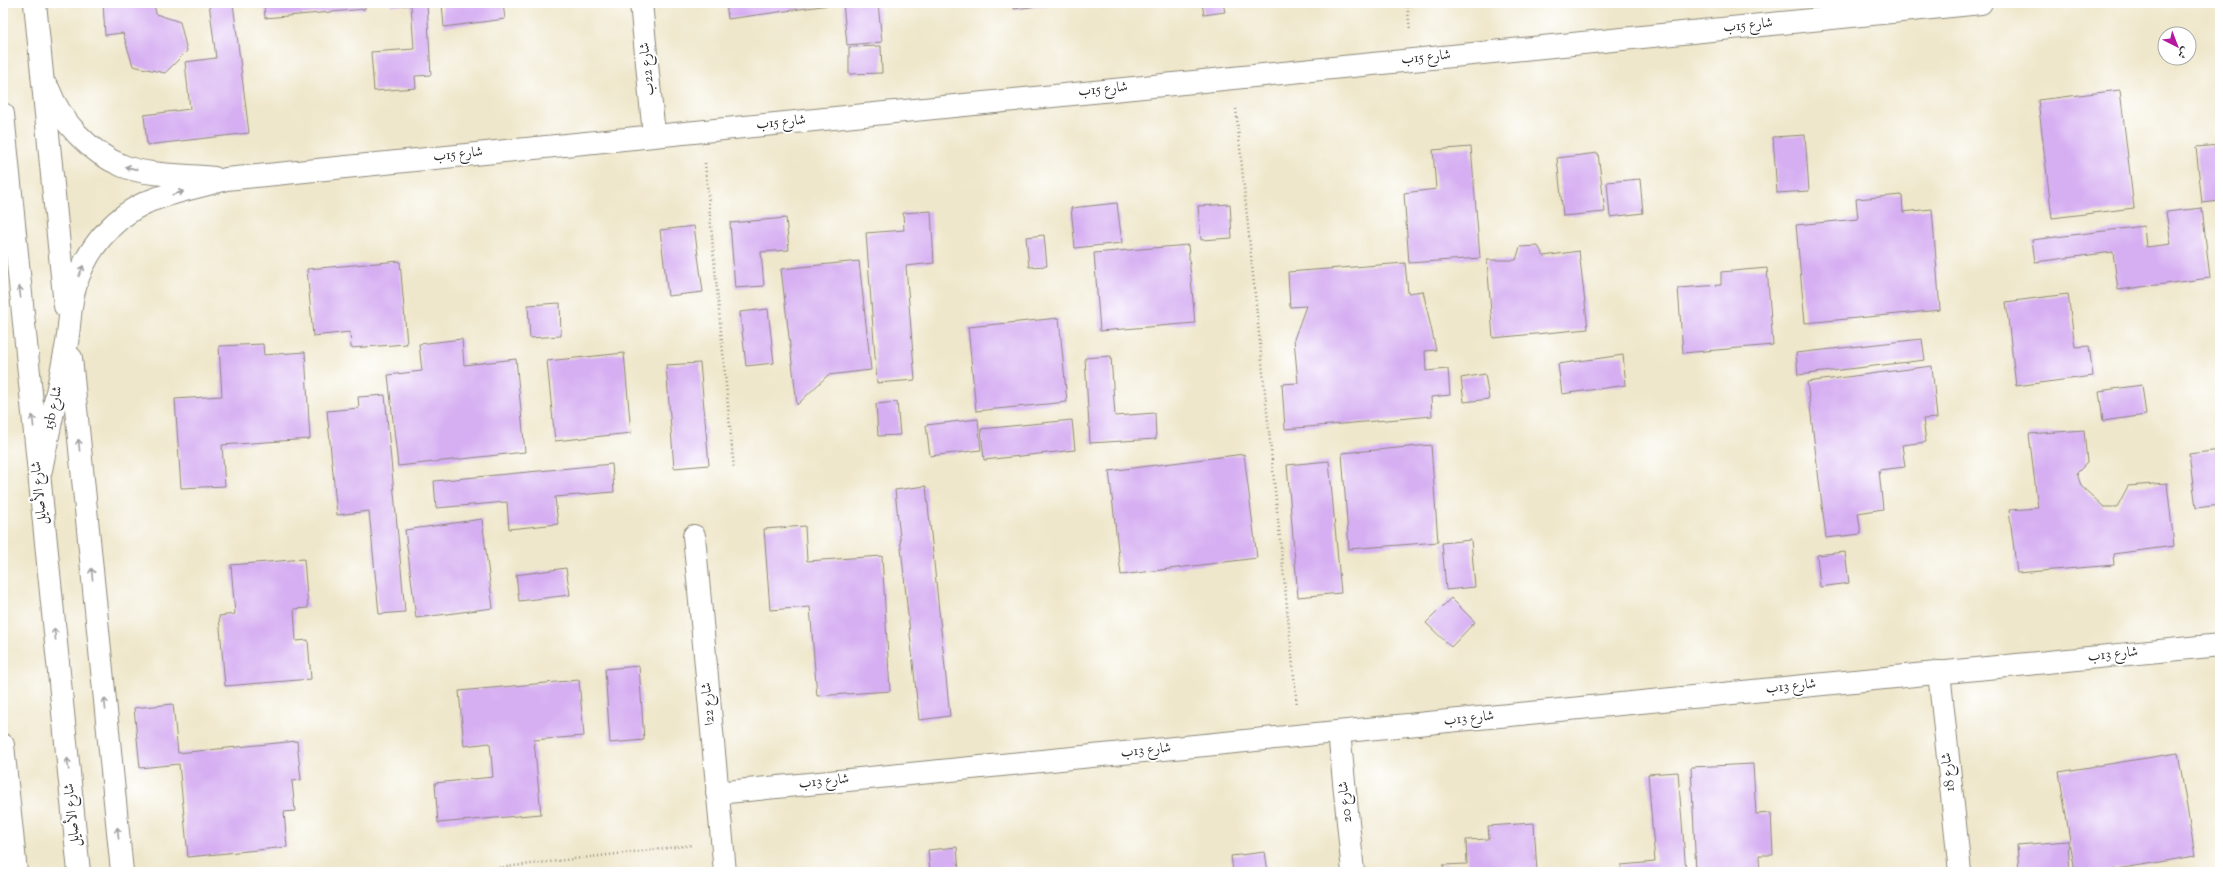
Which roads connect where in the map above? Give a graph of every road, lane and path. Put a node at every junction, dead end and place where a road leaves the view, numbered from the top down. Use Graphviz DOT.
graph roads {
  1 [pos="35,3"];
  2 [pos="642,3"];
  3 [pos="1981,3"];
  4 [pos="42,68"];
  5 [pos="1233,77"];
  6 [pos="3,114"];
  7 [pos="702,131"];
  8 [pos="654,135"];
  9 [pos="226,179"];
  10 [pos="69,336"];
  11 [pos="734,469"];
  12 [pos="39,480"];
  13 [pos="694,536"];
  14 [pos="2220,645"];
  15 [pos="1939,672"];
  16 [pos="1339,732"];
  17 [pos="1300,736"];
  18 [pos="3,745"];
  19 [pos="717,793"];
  20 [pos="722,842"];
  21 [pos="16,872"];
  22 [pos="79,872"];
  23 [pos="122,872"];
  24 [pos="463,872"];
  25 [pos="725,872"];
  26 [pos="1353,872"];
  27 [pos="1960,872"];
  1 -- 4 [label="street"];
  2 -- 8 [label="street, شارع 22ب"];
  3 -- 5 [label="street, شارع 15ب"];
  9 -- 4 [label="street, شارع 15ب, one-way"];
  4 -- 10 [label="street"];
  5 -- 7 [label="street, شارع 15ب"];
  5 -- 17 [label="path"];
  12 -- 6 [label="street, شارع الأصايل, one-way"];
  7 -- 8 [label="street, شارع 15ب"];
  7 -- 11 [label="path"];
  8 -- 9 [label="street, شارع 15ب"];
  10 -- 9 [label="street, شارع 15ب, one-way"];
  10 -- 12 [label="street, 15b شارع"];
  23 -- 10 [label="street, one-way"];
  22 -- 12 [label="street, شارع الأصايل, one-way"];
  13 -- 19 [label="street, شارع 22ا"];
  14 -- 15 [label="street, شارع 13ب"];
  15 -- 16 [label="street, شارع 13ب"];
  15 -- 27 [label="street, شارع 18"];
  16 -- 17 [label="street, شارع 13ب"];
  16 -- 26 [label="street, شارع 20"];
  17 -- 19 [label="street, شارع 13ب"];
  18 -- 21 [label="street"];
  19 -- 20 [label="street, شارع 22ا"];
  20 -- 24 [label="path"];
  20 -- 25 [label="street, شارع 22ا"];
}
